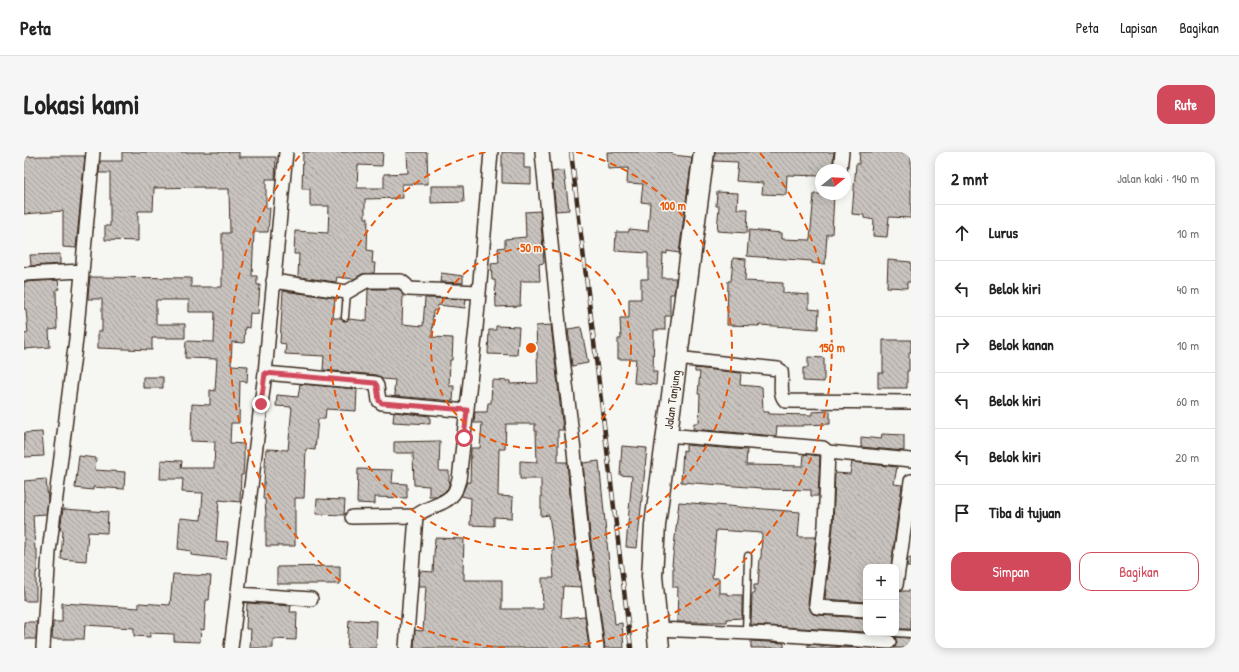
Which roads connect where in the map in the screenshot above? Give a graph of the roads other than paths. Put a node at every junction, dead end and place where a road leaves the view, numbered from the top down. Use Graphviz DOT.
graph roads {
  1 [pos="93,152"];
  2 [pos="286,152"];
  3 [pos="491,152"];
  4 [pos="542,152"];
  5 [pos="704,152"];
  6 [pos="842,152"];
  7 [pos="841,164"];
  8 [pos="82,271"];
  9 [pos="24,274"];
  10 [pos="273,281"];
  11 [pos="347,292"];
  12 [pos="479,292"];
  13 [pos="345,316"];
  14 [pos="676,358"];
  15 [pos="265,373"];
  16 [pos="911,402"];
  17 [pos="467,410"];
  18 [pos="666,435"];
  19 [pos="828,452"];
  20 [pos="911,460"];
  21 [pos="911,481"];
  22 [pos="416,516"];
  23 [pos="352,517"];
  24 [pos="906,553"];
  25 [pos="748,556"];
  26 [pos="899,575"];
  27 [pos="237,594"];
  28 [pos="310,600"];
  29 [pos="863,610"];
  30 [pos="746,633"];
  31 [pos="911,634"];
  32 [pos="657,638"];
  33 [pos="891,639"];
  34 [pos="44,648"];
  35 [pos="231,648"];
  36 [pos="406,648"];
  37 [pos="597,648"];
  1 -- 8 [label="street"];
  2 -- 10 [label="street"];
  3 -- 12 [label="street"];
  4 -- 37 [label="street"];
  5 -- 14 [label="main road, Jalan Tanjung"];
  6 -- 7 [label="street"];
  8 -- 9 [label="street"];
  8 -- 34 [label="street"];
  10 -- 11 [label="street"];
  10 -- 15 [label="street"];
  11 -- 12 [label="street"];
  11 -- 13 [label="lane"];
  12 -- 17 [label="street"];
  14 -- 16 [label="street"];
  14 -- 18 [label="main road, Jalan Tanjung"];
  15 -- 17 [label="street"];
  15 -- 27 [label="street"];
  17 -- 22 [label="street"];
  18 -- 19 [label="street"];
  18 -- 32 [label="main road, Jalan Tanjung"];
  19 -- 20 [label="street"];
  19 -- 29 [label="street"];
  21 -- 24 [label="street"];
  22 -- 23 [label="street"];
  22 -- 36 [label="street"];
  24 -- 26 [label="street"];
  25 -- 30 [label="lane"];
  27 -- 28 [label="street"];
  27 -- 35 [label="street"];
  30 -- 32 [label="street"];
  30 -- 33 [label="street"];
  31 -- 33 [label="lane"];
}
